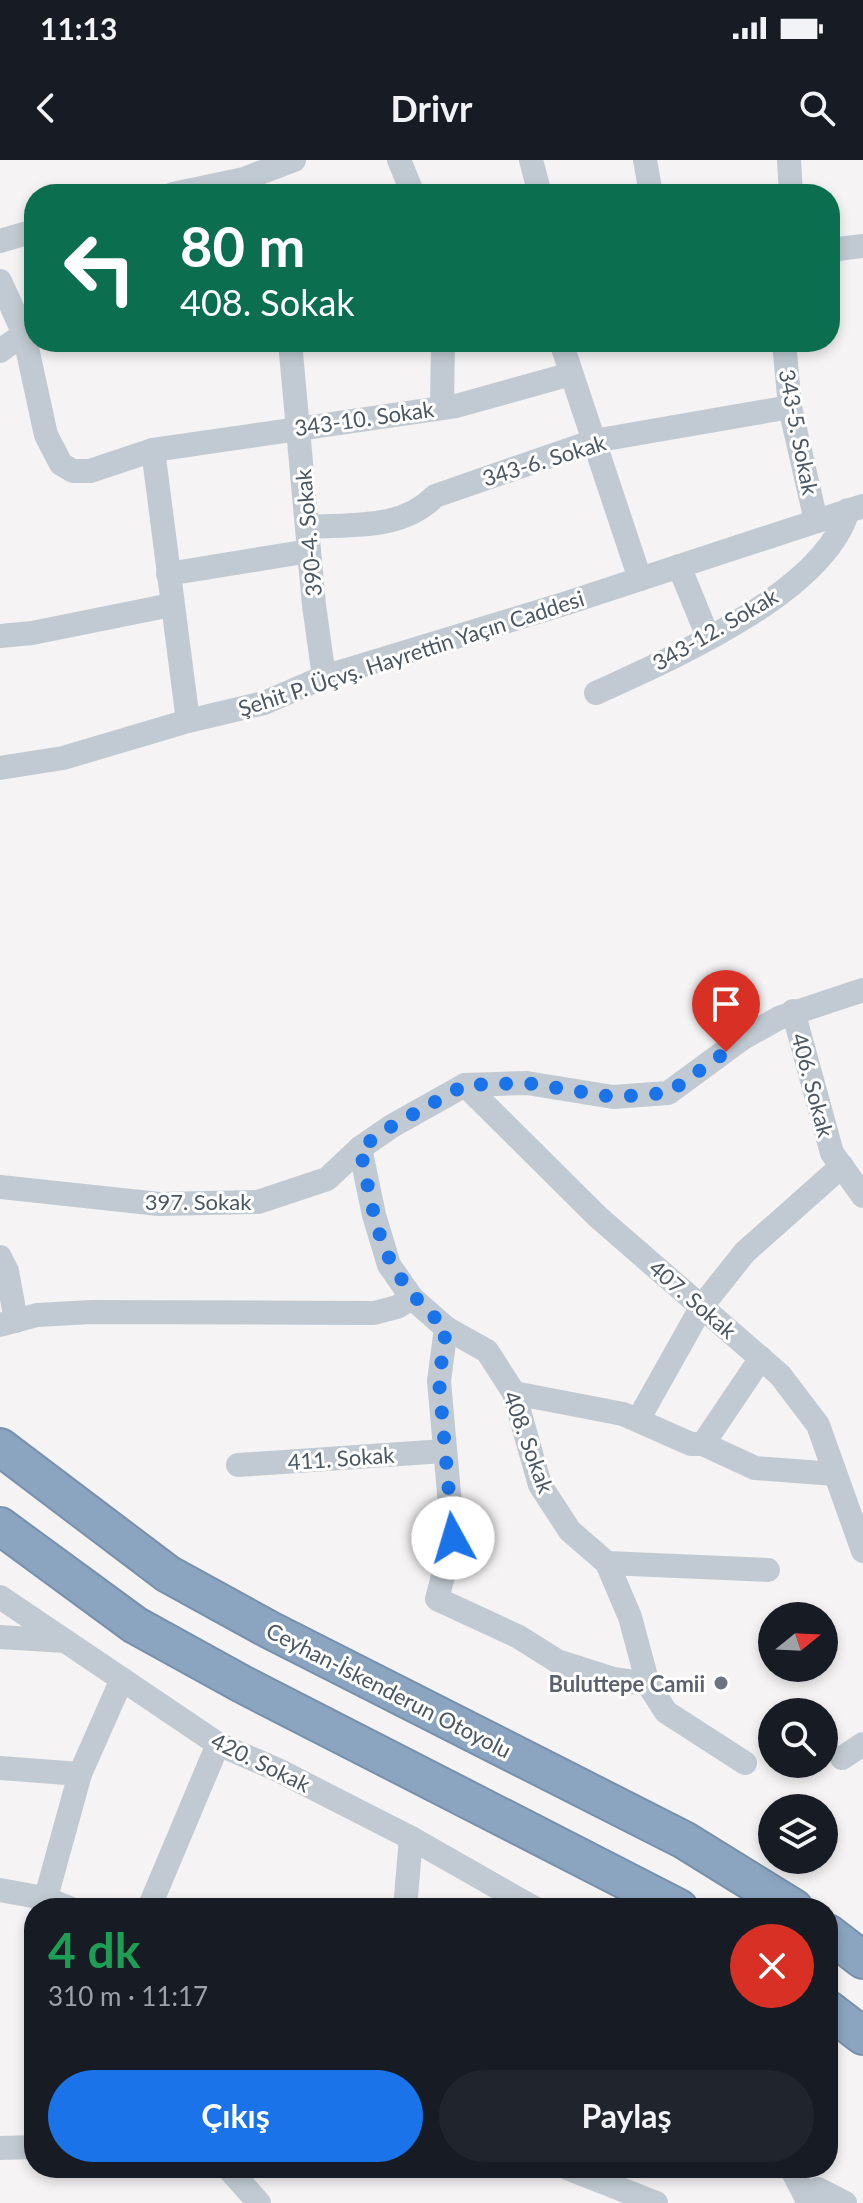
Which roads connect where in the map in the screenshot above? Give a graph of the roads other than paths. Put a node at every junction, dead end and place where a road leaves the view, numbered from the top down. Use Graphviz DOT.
graph roads {
  1 [pos="294,160"];
  2 [pos="399,160"];
  3 [pos="531,160"];
  4 [pos="645,160"];
  5 [pos="789,160"];
  6 [pos="243,178"];
  7 [pos="217,184"];
  8 [pos="409,184"];
  9 [pos="537,184"];
  10 [pos="649,184"];
  11 [pos="790,184"];
  12 [pos="24,234"];
  13 [pos="0,241"];
  14 [pos="863,246"];
  15 [pos="840,249"];
  16 [pos="0,281"];
  17 [pos="24,325"];
  18 [pos="24,337"];
  19 [pos="0,351"];
  20 [pos="32,352"];
  21 [pos="291,352"];
  22 [pos="443,352"];
  23 [pos="564,352"];
  24 [pos="785,352"];
  25 [pos="571,374"];
  26 [pos="790,407"];
  27 [pos="442,408"];
  28 [pos="298,427"];
  29 [pos="594,441"];
  30 [pos="153,450"];
  31 [pos="855,508"];
  32 [pos="816,521"];
  33 [pos="308,539"];
  34 [pos="679,566"];
  35 [pos="168,574"];
  36 [pos="640,579"];
  37 [pos="171,605"];
  38 [pos="0,636"];
  39 [pos="708,637"];
  40 [pos="324,677"];
  41 [pos="596,693"];
  42 [pos="188,721"];
  43 [pos="0,768"];
  44 [pos="863,990"];
  45 [pos="793,1011"];
  46 [pos="465,1085"];
  47 [pos="360,1148"];
  48 [pos="842,1166"];
  49 [pos="0,1187"];
  50 [pos="863,1196"];
  51 [pos="0,1257"];
  52 [pos="412,1298"];
  53 [pos="702,1306"];
  54 [pos="8,1323"];
  55 [pos="446,1328"];
  56 [pos="761,1358"];
  57 [pos="514,1393"];
  58 [pos="638,1420"];
  59 [pos="703,1444"];
  60 [pos="0,1447"];
  61 [pos="444,1451"];
  62 [pos="238,1465"];
  63 [pos="835,1474"];
  64 [pos="0,1526"];
  65 [pos="863,1551"];
  66 [pos="607,1563"];
  67 [pos="768,1570"];
  68 [pos="0,1597"];
  69 [pos="0,1637"];
  70 [pos="65,1641"];
  71 [pos="122,1679"];
  72 [pos="648,1684"];
  73 [pos="218,1744"];
  74 [pos="863,1744"];
  75 [pos="842,1758"];
  76 [pos="745,1763"];
  77 [pos="0,1768"];
  78 [pos="80,1774"];
  79 [pos="411,1838"];
  80 [pos="0,1890"];
  81 [pos="26,1898"];
  82 [pos="44,1898"];
  83 [pos="153,1898"];
  84 [pos="406,1898"];
  85 [pos="516,1898"];
  86 [pos="659,1898"];
  87 [pos="778,1898"];
  88 [pos="838,1941"];
  89 [pos="863,1960"];
  90 [pos="838,2017"];
  91 [pos="863,2036"];
  92 [pos="24,2147"];
  93 [pos="0,2148"];
  94 [pos="237,2178"];
  95 [pos="591,2178"];
  96 [pos="797,2178"];
  97 [pos="645,2200"];
  98 [pos="259,2203"];
  99 [pos="811,2203"];
  100 [pos="845,2203"];
  1 -- 6 [label="street"];
  2 -- 8 [label="street"];
  3 -- 9 [label="street"];
  4 -- 10 [label="street"];
  5 -- 11 [label="street"];
  6 -- 7 [label="street"];
  12 -- 13 [label="street"];
  14 -- 15 [label="street"];
  16 -- 17 [label="street, 343-10. Sokak"];
  18 -- 19 [label="street"];
  20 -- 30 [label="street, 343-10. Sokak"];
  21 -- 28 [label="street, 390-4. Sokak"];
  22 -- 27 [label="street"];
  23 -- 25 [label="street"];
  24 -- 26 [label="street, 343-5. Sokak"];
  25 -- 27 [label="street, 343-10. Sokak"];
  25 -- 29 [label="street"];
  26 -- 29 [label="street, 343-6. Sokak"];
  26 -- 32 [label="street, 343-5. Sokak"];
  27 -- 28 [label="street, 343-10. Sokak"];
  28 -- 30 [label="street, 343-10. Sokak"];
  28 -- 33 [label="street, 390-4. Sokak"];
  29 -- 33 [label="street, 343-6. Sokak"];
  29 -- 36 [label="street"];
  30 -- 35 [label="street"];
  31 -- 32 [label="street, Şehit P. Üçvş. Hayrettin Yaçın Caddesi"];
  31 -- 39 [label="street, 343-12. Sokak"];
  32 -- 34 [label="street, Şehit P. Üçvş. Hayrettin Yaçın Caddesi"];
  33 -- 35 [label="street, 343-6. Sokak"];
  33 -- 40 [label="street, 390-4. Sokak"];
  34 -- 36 [label="street, Şehit P. Üçvş. Hayrettin Yaçın Caddesi"];
  34 -- 39 [label="street"];
  35 -- 37 [label="street"];
  36 -- 40 [label="street, Şehit P. Üçvş. Hayrettin Yaçın Caddesi"];
  37 -- 38 [label="street"];
  37 -- 42 [label="street"];
  39 -- 41 [label="street, 343-12. Sokak"];
  40 -- 42 [label="street, Şehit P. Üçvş. Hayrettin Yaçın Caddesi"];
  42 -- 43 [label="street, Şehit P. Üçvş. Hayrettin Yaçın Caddesi"];
  44 -- 45 [label="street, 397. Sokak"];
  45 -- 46 [label="street, 397. Sokak"];
  45 -- 48 [label="street, 406. Sokak"];
  46 -- 47 [label="street, 397. Sokak"];
  46 -- 53 [label="street, 407. Sokak"];
  47 -- 49 [label="street, 397. Sokak"];
  47 -- 52 [label="street, 408. Sokak"];
  48 -- 50 [label="street, 406. Sokak"];
  48 -- 53 [label="street"];
  51 -- 54 [label="street"];
  52 -- 54 [label="street"];
  52 -- 55 [label="street, 408. Sokak"];
  53 -- 56 [label="street, 407. Sokak"];
  53 -- 58 [label="street"];
  55 -- 57 [label="street, 408. Sokak"];
  55 -- 61 [label="street"];
  56 -- 59 [label="street"];
  56 -- 63 [label="street, 407. Sokak"];
  57 -- 58 [label="street"];
  57 -- 66 [label="street, 408. Sokak"];
  58 -- 59 [label="street"];
  59 -- 63 [label="street"];
  60 -- 87 [label="highway, Ceyhan-İskenderun Otoyolu"];
  61 -- 62 [label="street, 411. Sokak"];
  61 -- 72 [label="street"];
  63 -- 65 [label="street, 407. Sokak"];
  64 -- 86 [label="highway"];
  66 -- 67 [label="street"];
  66 -- 72 [label="street, 408. Sokak"];
  68 -- 70 [label="street, 420. Sokak"];
  69 -- 70 [label="street"];
  70 -- 71 [label="street, 420. Sokak"];
  71 -- 73 [label="street, 420. Sokak"];
  71 -- 78 [label="street"];
  72 -- 76 [label="street, 408. Sokak"];
  73 -- 79 [label="street, 420. Sokak"];
  73 -- 83 [label="street"];
  74 -- 75 [label="street"];
  77 -- 78 [label="street"];
  78 -- 82 [label="street"];
  79 -- 84 [label="street"];
  79 -- 85 [label="street, 420. Sokak"];
  80 -- 81 [label="street"];
  88 -- 89 [label="highway"];
  90 -- 91 [label="highway"];
  92 -- 93 [label="street"];
  94 -- 98 [label="street"];
  95 -- 97 [label="street"];
  96 -- 99 [label="street"];
  99 -- 100 [label="street"];
}
